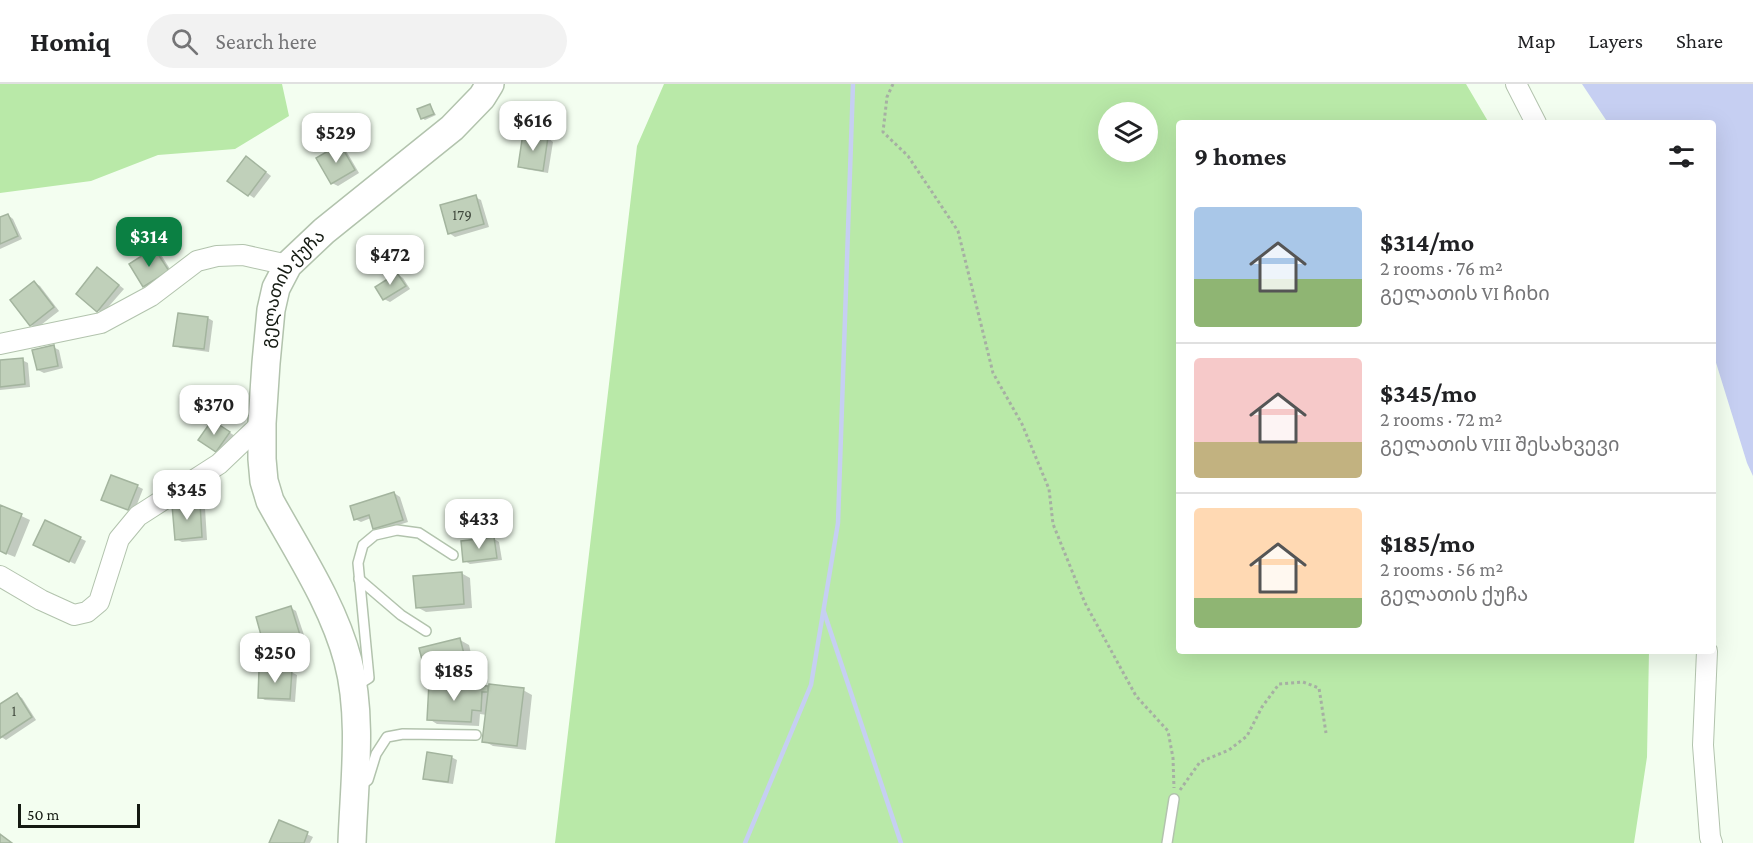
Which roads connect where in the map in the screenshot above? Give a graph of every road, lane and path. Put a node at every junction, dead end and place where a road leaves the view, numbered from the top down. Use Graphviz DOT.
graph roads {
  1 [pos="490,84"];
  2 [pos="893,84"];
  3 [pos="1516,84"];
  4 [pos="1534,120"];
  5 [pos="288,265"];
  6 [pos="0,344"];
  7 [pos="262,423"];
  8 [pos="453,555"];
  9 [pos="0,576"];
  10 [pos="359,579"];
  11 [pos="426,631"];
  12 [pos="1707,654"];
  13 [pos="353,689"];
  14 [pos="1326,733"];
  15 [pos="476,735"];
  16 [pos="354,790"];
  17 [pos="1174,799"];
  18 [pos="352,843"];
  19 [pos="1167,843"];
  20 [pos="1712,843"];
  1 -- 5 [label="main road, გელათის ქუჩა"];
  2 -- 17 [label="path"];
  3 -- 4 [label="street"];
  5 -- 6 [label="street"];
  5 -- 7 [label="main road, გელათის ქუჩა"];
  7 -- 9 [label="street"];
  7 -- 13 [label="main road, გელათის ქუჩა"];
  8 -- 10 [label="lane"];
  10 -- 11 [label="lane"];
  10 -- 13 [label="lane"];
  12 -- 20 [label="street"];
  13 -- 16 [label="main road, გელათის ქუჩა"];
  14 -- 17 [label="path"];
  15 -- 16 [label="lane"];
  16 -- 18 [label="main road, გელათის ქუჩა"];
  17 -- 19 [label="lane"];
}
